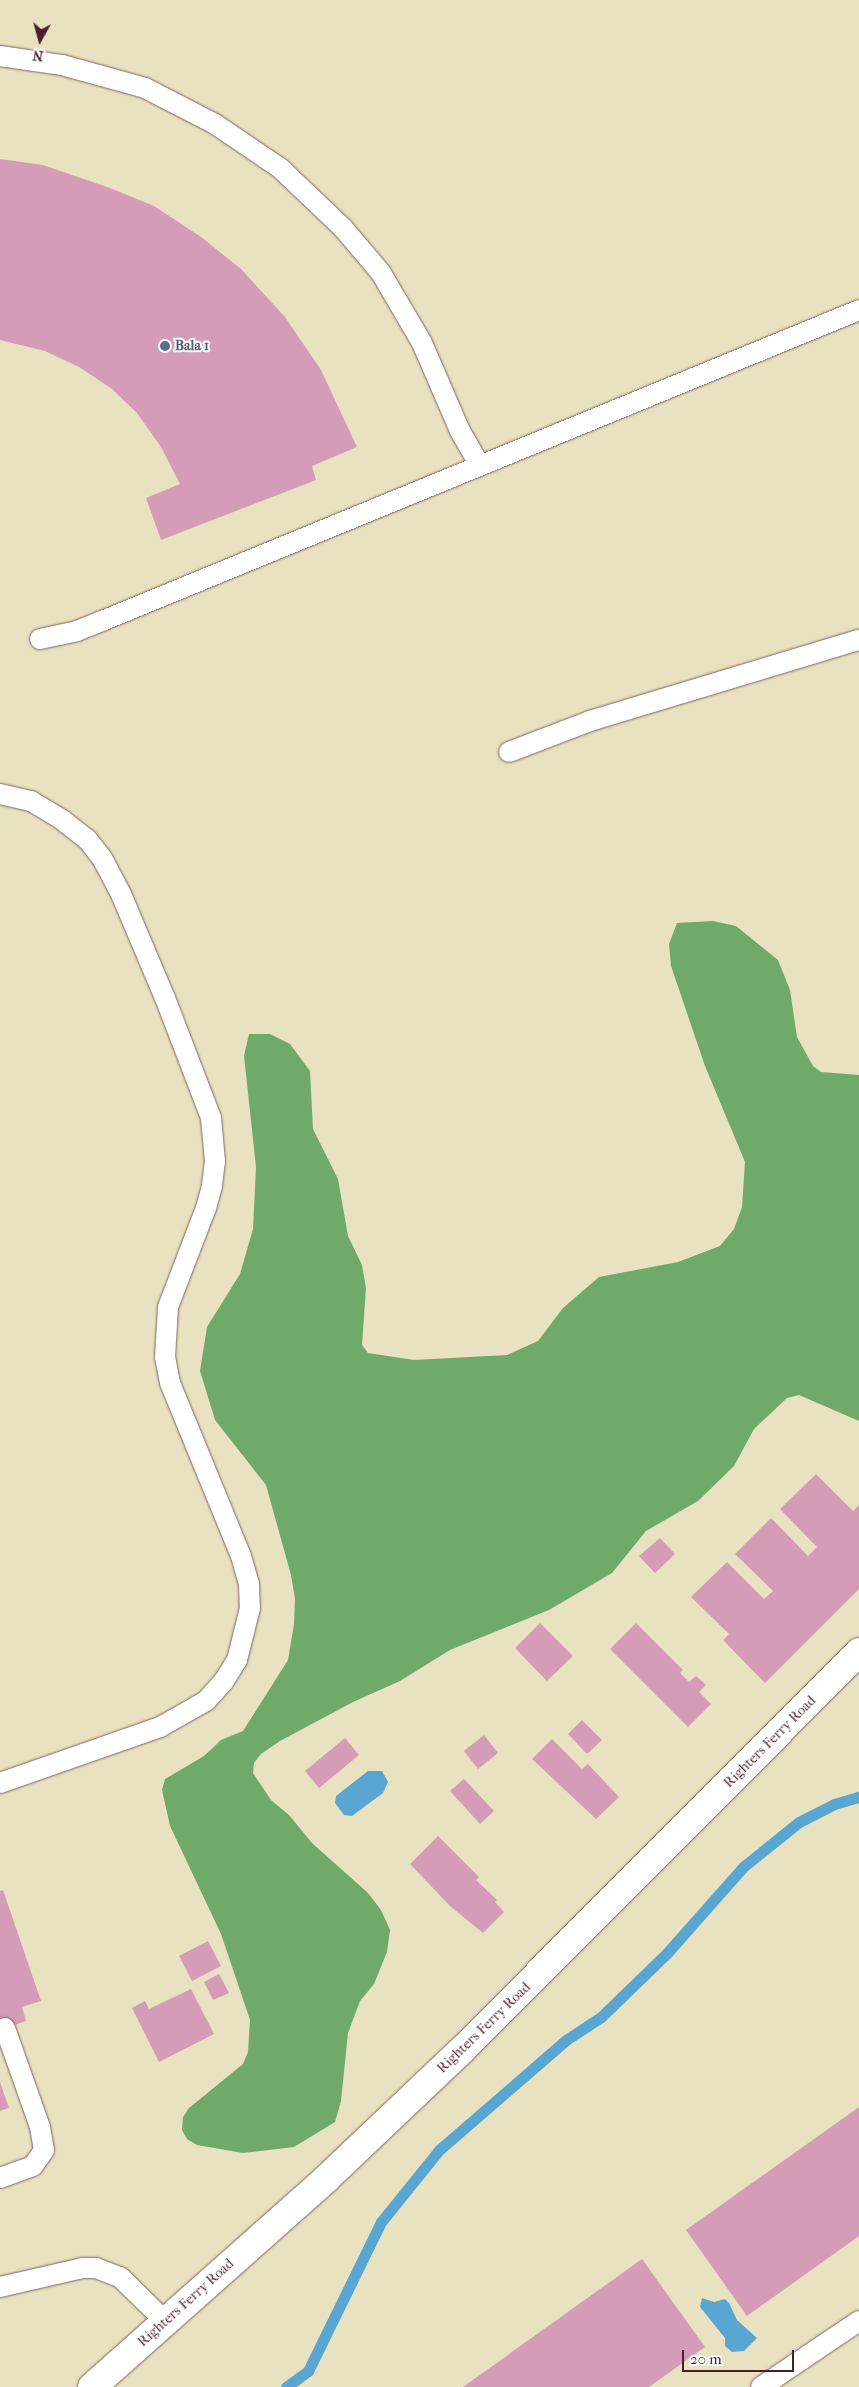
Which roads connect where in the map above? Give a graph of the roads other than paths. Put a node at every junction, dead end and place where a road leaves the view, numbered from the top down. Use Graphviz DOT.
graph roads {
  1 [pos="0,56"];
  2 [pos="859,310"];
  3 [pos="480,466"];
  4 [pos="40,639"];
  5 [pos="859,640"];
  6 [pos="509,752"];
  7 [pos="0,794"];
  8 [pos="859,1652"];
  9 [pos="0,1783"];
  10 [pos="5,2028"];
  11 [pos="0,2178"];
  12 [pos="0,2287"];
  13 [pos="165,2321"];
  14 [pos="859,2321"];
  15 [pos="92,2387"];
  16 [pos="762,2387"];
  1 -- 3 [label="lane"];
  2 -- 3 [label="lane"];
  3 -- 4 [label="lane"];
  5 -- 6 [label="lane"];
  7 -- 9 [label="lane"];
  8 -- 13 [label="street, Righters Ferry Road"];
  10 -- 11 [label="lane"];
  12 -- 13 [label="lane"];
  13 -- 15 [label="street, Righters Ferry Road"];
  14 -- 16 [label="lane"];
}
